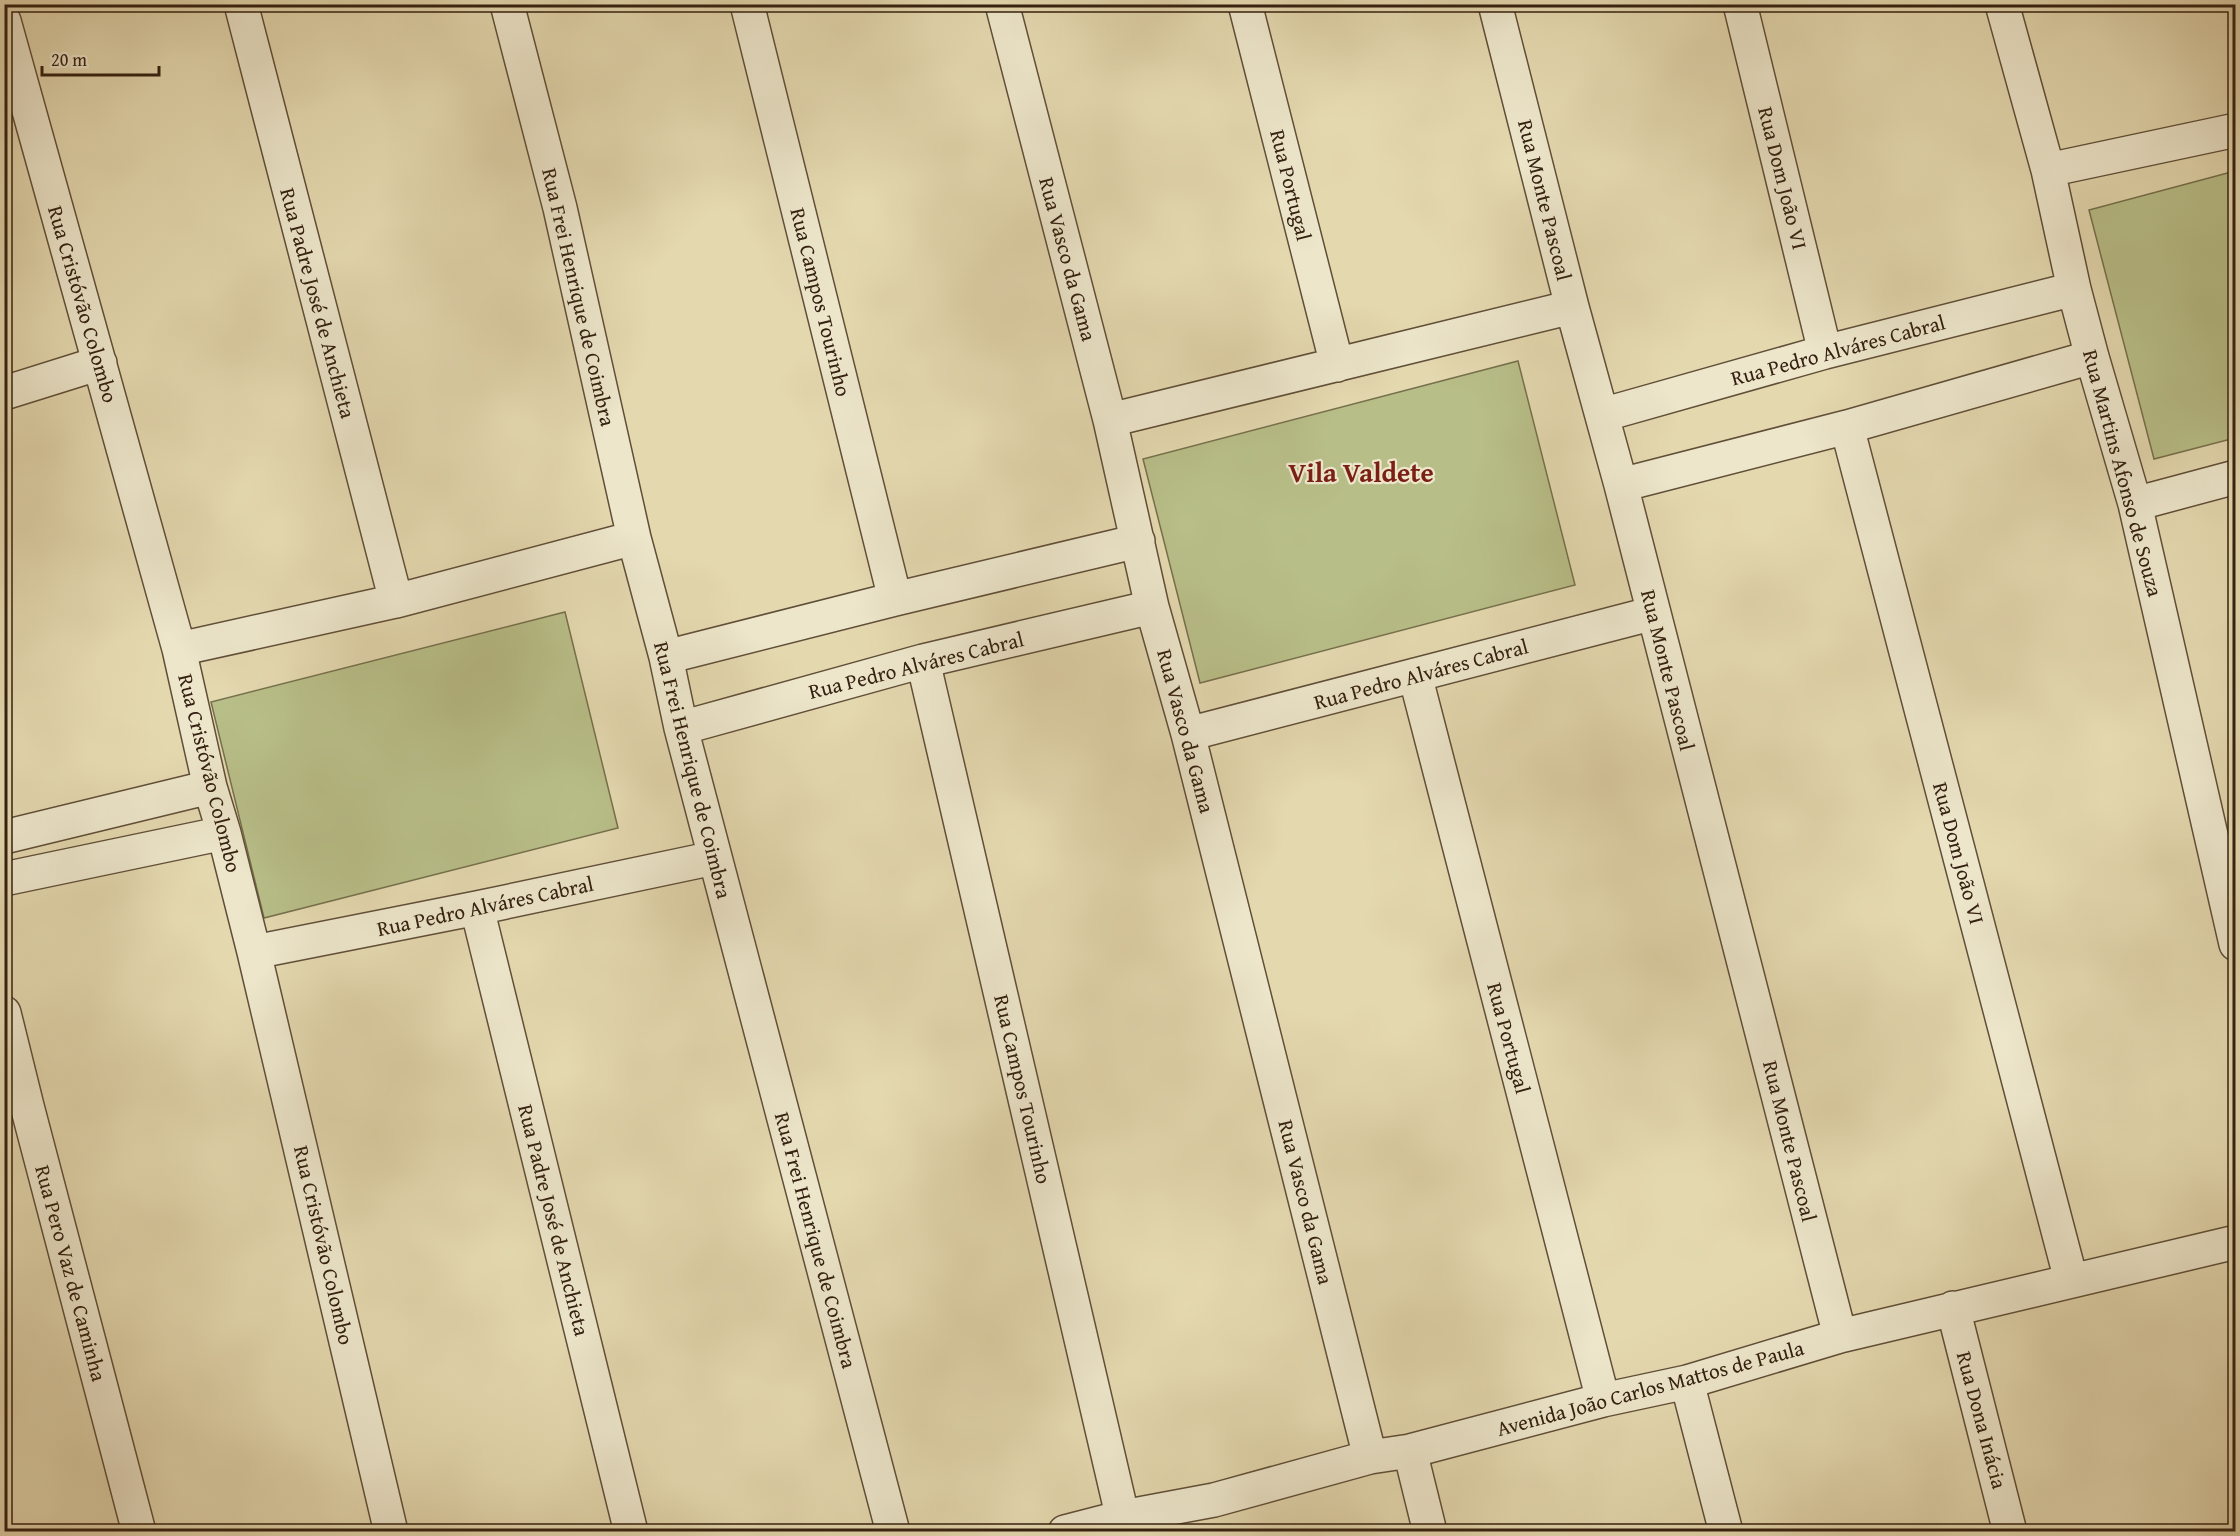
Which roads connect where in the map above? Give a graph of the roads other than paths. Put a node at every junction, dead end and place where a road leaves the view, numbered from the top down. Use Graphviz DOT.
graph roads {
  1 [pos="241,4"];
  2 [pos="507,4"];
  3 [pos="747,4"];
  4 [pos="1002,4"];
  5 [pos="1245,4"];
  6 [pos="1495,4"];
  7 [pos="1740,4"];
  8 [pos="2002,4"];
  9 [pos="4,21"];
  10 [pos="2235,130"];
  11 [pos="2048,170"];
  12 [pos="2074,289"];
  13 [pos="1572,307"];
  14 [pos="1825,352"];
  15 [pos="2092,357"];
  16 [pos="100,363"];
  17 [pos="1337,365"];
  18 [pos="4,393"];
  19 [pos="1602,415"];
  20 [pos="1110,420"];
  21 [pos="1847,427"];
  22 [pos="2235,477"];
  23 [pos="1621,485"];
  24 [pos="2135,504"];
  25 [pos="634,537"];
  26 [pos="1138,541"];
  27 [pos="895,599"];
  28 [pos="396,601"];
  29 [pos="1152,607"];
  30 [pos="1654,613"];
  31 [pos="179,649"];
  32 [pos="666,657"];
  33 [pos="923,661"];
  34 [pos="1415,675"];
  35 [pos="681,728"];
  36 [pos="1188,734"];
  37 [pos="210,787"];
  38 [pos="225,833"];
  39 [pos="4,837"];
  40 [pos="714,858"];
  41 [pos="4,879"];
  42 [pos="477,908"];
  43 [pos="2235,944"];
  44 [pos="254,952"];
  45 [pos="4,1013"];
  46 [pos="2234,1250"];
  47 [pos="2071,1280"];
  48 [pos="1953,1308"];
  49 [pos="1840,1336"];
  50 [pos="1687,1382"];
  51 [pos="1603,1400"];
  52 [pos="1410,1451"];
  53 [pos="1370,1457"];
  54 [pos="1125,1524"];
  55 [pos="139,1532"];
  56 [pos="391,1532"];
  57 [pos="631,1532"];
  58 [pos="893,1532"];
  59 [pos="1065,1532"];
  60 [pos="1430,1532"];
  61 [pos="1726,1532"];
  62 [pos="2010,1532"];
  1 -- 28 [label="street, Rua Padre José de Anchieta"];
  2 -- 25 [label="street, Rua Frei Henrique de Coimbra"];
  3 -- 27 [label="street, Rua Campos Tourinho"];
  4 -- 20 [label="street, Rua Vasco da Gama"];
  5 -- 17 [label="street, Rua Portugal"];
  6 -- 13 [label="street, Rua Monte Pascoal"];
  7 -- 14 [label="street, Rua Dom João VI"];
  8 -- 11 [label="street, Rua Martins Afonso de Souza"];
  9 -- 16 [label="street, Rua Cristóvão Colombo"];
  10 -- 11 [label="street"];
  11 -- 12 [label="street, Rua Martins Afonso de Souza"];
  12 -- 14 [label="street, Rua Pedro Alváres Cabral"];
  12 -- 15 [label="street, Rua Martins Afonso de Souza"];
  13 -- 17 [label="street"];
  13 -- 19 [label="street, Rua Monte Pascoal"];
  14 -- 19 [label="street, Rua Pedro Alváres Cabral"];
  15 -- 21 [label="street"];
  15 -- 24 [label="street, Rua Martins Afonso de Souza"];
  16 -- 18 [label="street"];
  16 -- 31 [label="street, Rua Cristóvão Colombo"];
  17 -- 20 [label="street"];
  19 -- 23 [label="street, Rua Monte Pascoal"];
  20 -- 26 [label="street, Rua Vasco da Gama"];
  21 -- 23 [label="street"];
  21 -- 47 [label="street, Rua Dom João VI"];
  22 -- 24 [label="street"];
  23 -- 30 [label="street, Rua Monte Pascoal"];
  24 -- 43 [label="street, Rua Martins Afonso de Souza"];
  25 -- 28 [label="street"];
  25 -- 32 [label="street, Rua Frei Henrique de Coimbra"];
  26 -- 27 [label="street"];
  26 -- 29 [label="street, Rua Vasco da Gama"];
  27 -- 32 [label="street"];
  28 -- 31 [label="street"];
  29 -- 33 [label="street, Rua Pedro Alváres Cabral"];
  29 -- 36 [label="street, Rua Vasco da Gama"];
  30 -- 34 [label="street, Rua Pedro Alváres Cabral"];
  30 -- 49 [label="street, Rua Monte Pascoal"];
  31 -- 37 [label="street, Rua Cristóvão Colombo"];
  32 -- 35 [label="street, Rua Frei Henrique de Coimbra"];
  33 -- 35 [label="street, Rua Pedro Alváres Cabral"];
  33 -- 54 [label="street, Rua Campos Tourinho"];
  34 -- 36 [label="street, Rua Pedro Alváres Cabral"];
  34 -- 51 [label="street, Rua Portugal"];
  35 -- 40 [label="street, Rua Frei Henrique de Coimbra"];
  36 -- 53 [label="street, Rua Vasco da Gama"];
  37 -- 38 [label="street, Rua Cristóvão Colombo"];
  37 -- 39 [label="street"];
  38 -- 41 [label="street"];
  38 -- 44 [label="street, Rua Cristóvão Colombo"];
  40 -- 42 [label="street, Rua Pedro Alváres Cabral"];
  40 -- 58 [label="street, Rua Frei Henrique de Coimbra"];
  42 -- 44 [label="street, Rua Pedro Alváres Cabral"];
  42 -- 57 [label="street, Rua Padre José de Anchieta"];
  44 -- 56 [label="street, Rua Cristóvão Colombo"];
  45 -- 55 [label="street, Rua Pero Vaz de Caminha"];
  46 -- 47 [label="street, Avenida João Carlos Mattos de Paula"];
  47 -- 48 [label="street, Avenida João Carlos Mattos de Paula"];
  48 -- 49 [label="street, Avenida João Carlos Mattos de Paula"];
  48 -- 62 [label="street, Rua Dona Inácia"];
  49 -- 50 [label="street, Avenida João Carlos Mattos de Paula"];
  50 -- 51 [label="street, Avenida João Carlos Mattos de Paula"];
  50 -- 61 [label="street"];
  51 -- 52 [label="street, Avenida João Carlos Mattos de Paula"];
  52 -- 53 [label="street, Avenida João Carlos Mattos de Paula"];
  52 -- 60 [label="street"];
  53 -- 54 [label="street, Avenida João Carlos Mattos de Paula"];
  54 -- 59 [label="street, Avenida João Carlos Mattos de Paula"];
}
